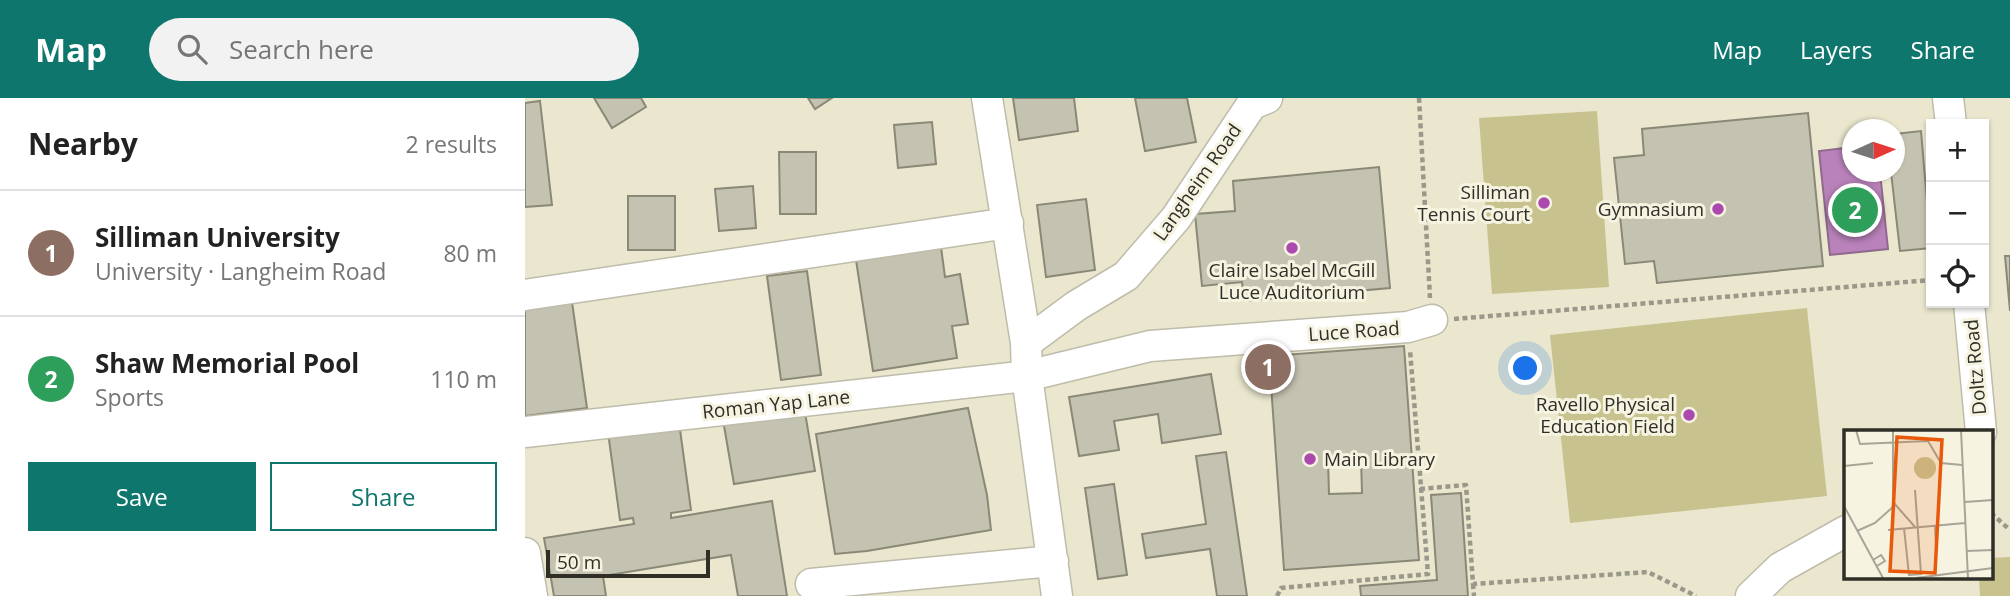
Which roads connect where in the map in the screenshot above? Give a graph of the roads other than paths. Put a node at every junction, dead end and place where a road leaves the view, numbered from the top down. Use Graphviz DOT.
graph roads {
  1 [pos="987,98"];
  2 [pos="1948,98"];
  3 [pos="1254,100"];
  4 [pos="1950,119"];
  5 [pos="1008,223"];
  6 [pos="525,295"];
  7 [pos="1969,308"];
  8 [pos="1420,323"];
  9 [pos="1026,343"];
  10 [pos="1027,376"];
  11 [pos="1981,430"];
  12 [pos="525,432"];
  13 [pos="1844,532"];
  14 [pos="525,553"];
  15 [pos="1053,561"];
  16 [pos="811,584"];
  17 [pos="532,596"];
  18 [pos="1057,596"];
  19 [pos="1751,596"];
  1 -- 5 [label="street"];
  2 -- 4 [label="street"];
  3 -- 9 [label="street, Langheim Road"];
  5 -- 6 [label="street"];
  5 -- 9 [label="street"];
  7 -- 11 [label="street, Doltz Road"];
  8 -- 10 [label="street, Luce Road"];
  9 -- 10 [label="street"];
  10 -- 12 [label="street, Roman Yap Lane"];
  10 -- 15 [label="street"];
  13 -- 19 [label="street"];
  14 -- 17 [label="street"];
  15 -- 16 [label="street"];
  15 -- 18 [label="street"];
}
